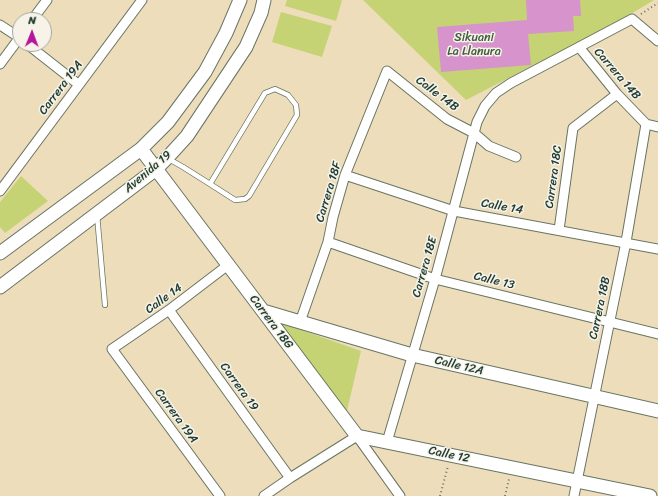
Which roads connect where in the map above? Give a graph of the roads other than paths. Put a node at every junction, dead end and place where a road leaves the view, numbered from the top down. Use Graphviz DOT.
graph roads {
  1 [pos="47,0"];
  2 [pos="142,0"];
  3 [pos="240,0"];
  4 [pos="264,0"];
  5 [pos="38,12"];
  6 [pos="0,25"];
  7 [pos="12,33"];
  8 [pos="658,41"];
  9 [pos="579,47"];
  10 [pos="12,48"];
  11 [pos="37,52"];
  12 [pos="0,64"];
  13 [pos="387,71"];
  14 [pos="78,84"];
  15 [pos="617,94"];
  16 [pos="646,124"];
  17 [pos="658,126"];
  18 [pos="474,133"];
  19 [pos="141,149"];
  20 [pos="516,157"];
  21 [pos="167,158"];
  22 [pos="156,169"];
  23 [pos="345,175"];
  24 [pos="210,184"];
  25 [pos="0,191"];
  26 [pos="454,211"];
  27 [pos="97,213"];
  28 [pos="559,230"];
  29 [pos="328,242"];
  30 [pos="626,242"];
  31 [pos="658,249"];
  32 [pos="0,253"];
  33 [pos="228,265"];
  34 [pos="435,279"];
  35 [pos="0,287"];
  36 [pos="105,305"];
  37 [pos="169,310"];
  38 [pos="263,311"];
  39 [pos="300,322"];
  40 [pos="609,322"];
  41 [pos="658,334"];
  42 [pos="112,349"];
  43 [pos="412,355"];
  44 [pos="593,397"];
  45 [pos="658,411"];
  46 [pos="357,436"];
  47 [pos="387,442"];
  48 [pos="290,478"];
  49 [pos="577,481"];
  50 [pos="395,494"];
  51 [pos="643,495"];
  52 [pos="220,496"];
  53 [pos="264,496"];
  54 [pos="574,496"];
  1 -- 5 [label="street"];
  2 -- 14 [label="street, Carrera 19A"];
  3 -- 19 [label="street, Avenida 19"];
  4 -- 21 [label="street, Avenida 19"];
  6 -- 7 [label="street"];
  8 -- 9 [label="street"];
  9 -- 15 [label="street, Carrera 14B"];
  9 -- 18 [label="street, Carrera 18E"];
  10 -- 12 [label="street"];
  11 -- 14 [label="street"];
  13 -- 18 [label="street, Calle 14B"];
  13 -- 23 [label="street, Carrera 18F"];
  14 -- 25 [label="street, Carrera 19A"];
  15 -- 16 [label="street, Carrera 14B"];
  15 -- 28 [label="street, Carrera 18C"];
  16 -- 17 [label="street"];
  16 -- 30 [label="street, Carrera 18B"];
  18 -- 20 [label="street, Calle 14B"];
  18 -- 26 [label="street, Carrera 18E"];
  19 -- 22 [label="street, Carrera 18G"];
  19 -- 32 [label="street, Avenida 19"];
  21 -- 22 [label="street, Avenida 19"];
  21 -- 24 [label="lane"];
  22 -- 27 [label="street, Avenida 19"];
  22 -- 33 [label="street, Carrera 18G"];
  23 -- 26 [label="street, Calle 14"];
  23 -- 29 [label="street, Carrera 18F"];
  24 -- 24 [label="lane"];
  26 -- 28 [label="street, Calle 14"];
  26 -- 34 [label="street, Carrera 18E"];
  27 -- 35 [label="street, Avenida 19"];
  27 -- 36 [label="lane"];
  28 -- 30 [label="street, Calle 14"];
  29 -- 34 [label="street, Calle 13"];
  29 -- 39 [label="street, Carrera 18F"];
  30 -- 31 [label="street, Calle 14"];
  30 -- 40 [label="street, Carrera 18B"];
  33 -- 37 [label="street, Calle 14"];
  33 -- 38 [label="street, Carrera 18G"];
  34 -- 40 [label="street, Calle 13"];
  34 -- 43 [label="street, Carrera 18E"];
  37 -- 42 [label="street, Calle 14"];
  37 -- 48 [label="street, Carrera 19"];
  38 -- 39 [label="street, Calle 12A"];
  38 -- 46 [label="street, Carrera 18G"];
  39 -- 43 [label="street, Calle 12A"];
  40 -- 41 [label="street, Calle 13"];
  40 -- 44 [label="street, Carrera 18B"];
  42 -- 52 [label="street, Carrera 19A"];
  43 -- 44 [label="street, Calle 12A"];
  43 -- 47 [label="street, Carrera 18E"];
  44 -- 45 [label="street, Calle 12A"];
  44 -- 49 [label="street, Carrera 18B"];
  46 -- 47 [label="street, Calle 12"];
  46 -- 48 [label="street"];
  46 -- 50 [label="street, Carrera 18G"];
  47 -- 49 [label="street, Calle 12"];
  48 -- 53 [label="street"];
  49 -- 51 [label="street, Calle 12"];
  49 -- 54 [label="street, Carrera 18B"];
}
